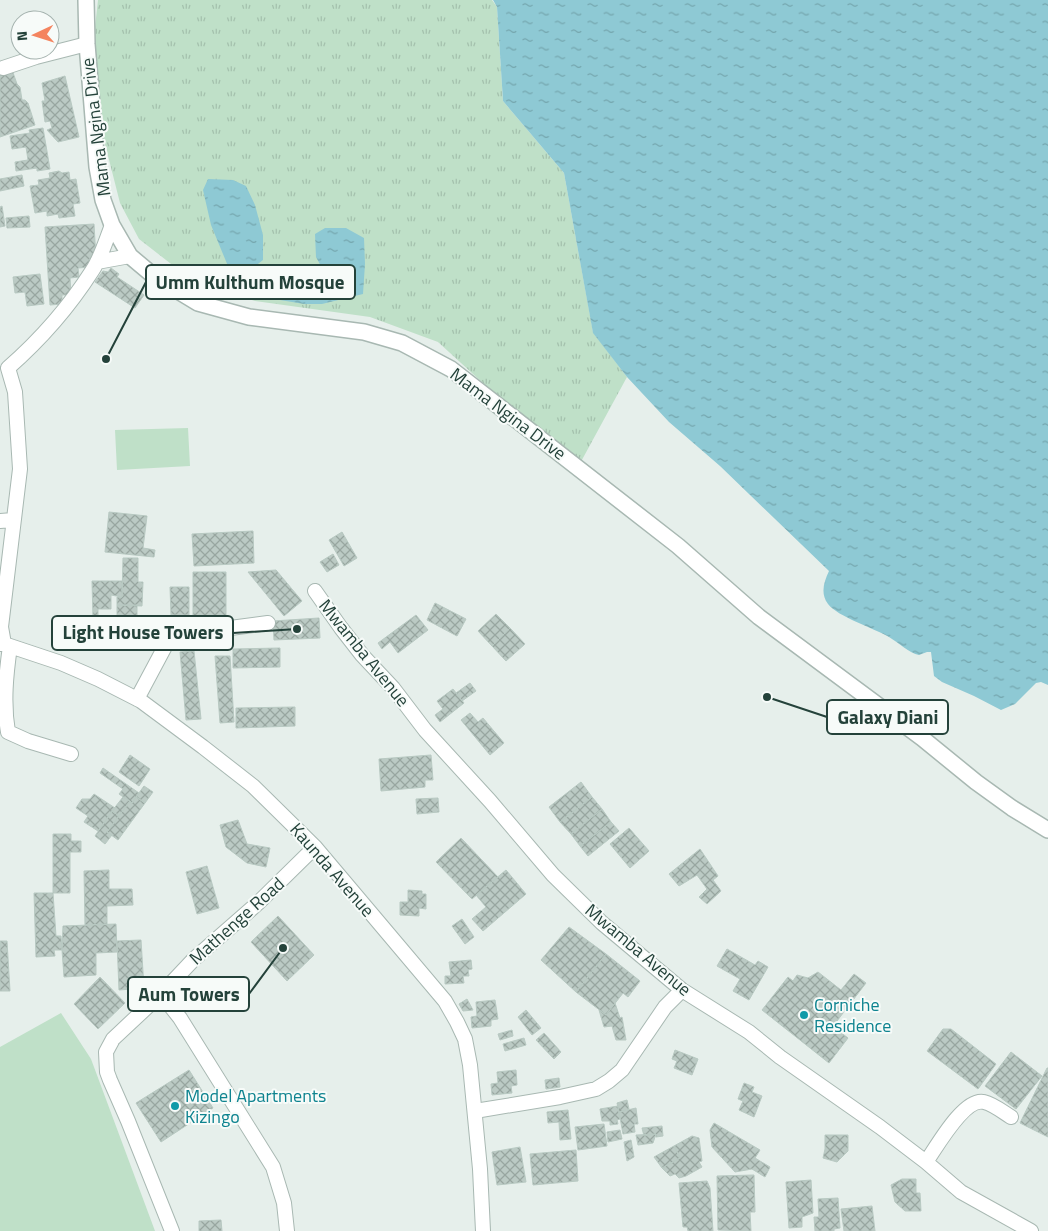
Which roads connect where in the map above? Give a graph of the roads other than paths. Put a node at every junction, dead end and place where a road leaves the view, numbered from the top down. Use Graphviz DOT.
graph roads {
  1 [pos="86,0"];
  2 [pos="87,44"];
  3 [pos="3,68"];
  4 [pos="112,225"];
  5 [pos="130,256"];
  6 [pos="97,262"];
  7 [pos="4,369"];
  8 [pos="7,520"];
  9 [pos="315,591"];
  10 [pos="268,622"];
  11 [pos="5,645"];
  12 [pos="137,700"];
  13 [pos="71,754"];
  14 [pos="1048,830"];
  15 [pos="315,847"];
  16 [pos="682,990"];
  17 [pos="161,994"];
  18 [pos="475,1111"];
  19 [pos="1011,1117"];
  20 [pos="926,1162"];
  21 [pos="1024,1230"];
  22 [pos="172,1231"];
  23 [pos="287,1231"];
  24 [pos="483,1231"];
  1 -- 2 [label="street, Mama Ngina Drive"];
  2 -- 3 [label="street"];
  2 -- 4 [label="street, Mama Ngina Drive"];
  4 -- 5 [label="street, Mama Ngina Drive"];
  4 -- 6 [label="street"];
  5 -- 6 [label="street"];
  5 -- 14 [label="street, Mama Ngina Drive"];
  6 -- 7 [label="street"];
  7 -- 8 [label="street"];
  8 -- 11 [label="street"];
  9 -- 16 [label="street, Mwamba Avenue"];
  10 -- 12 [label="street"];
  11 -- 12 [label="street, Kaunda Avenue"];
  11 -- 13 [label="street"];
  12 -- 15 [label="street, Kaunda Avenue"];
  15 -- 17 [label="street, Mathenge Road"];
  15 -- 18 [label="street, Kaunda Avenue"];
  16 -- 18 [label="street"];
  16 -- 20 [label="street, Mwamba Avenue"];
  17 -- 22 [label="street, Mathenge Road"];
  17 -- 23 [label="street"];
  18 -- 24 [label="street, Kaunda Avenue"];
  19 -- 20 [label="street"];
  20 -- 21 [label="street, Mwamba Avenue"];
}
